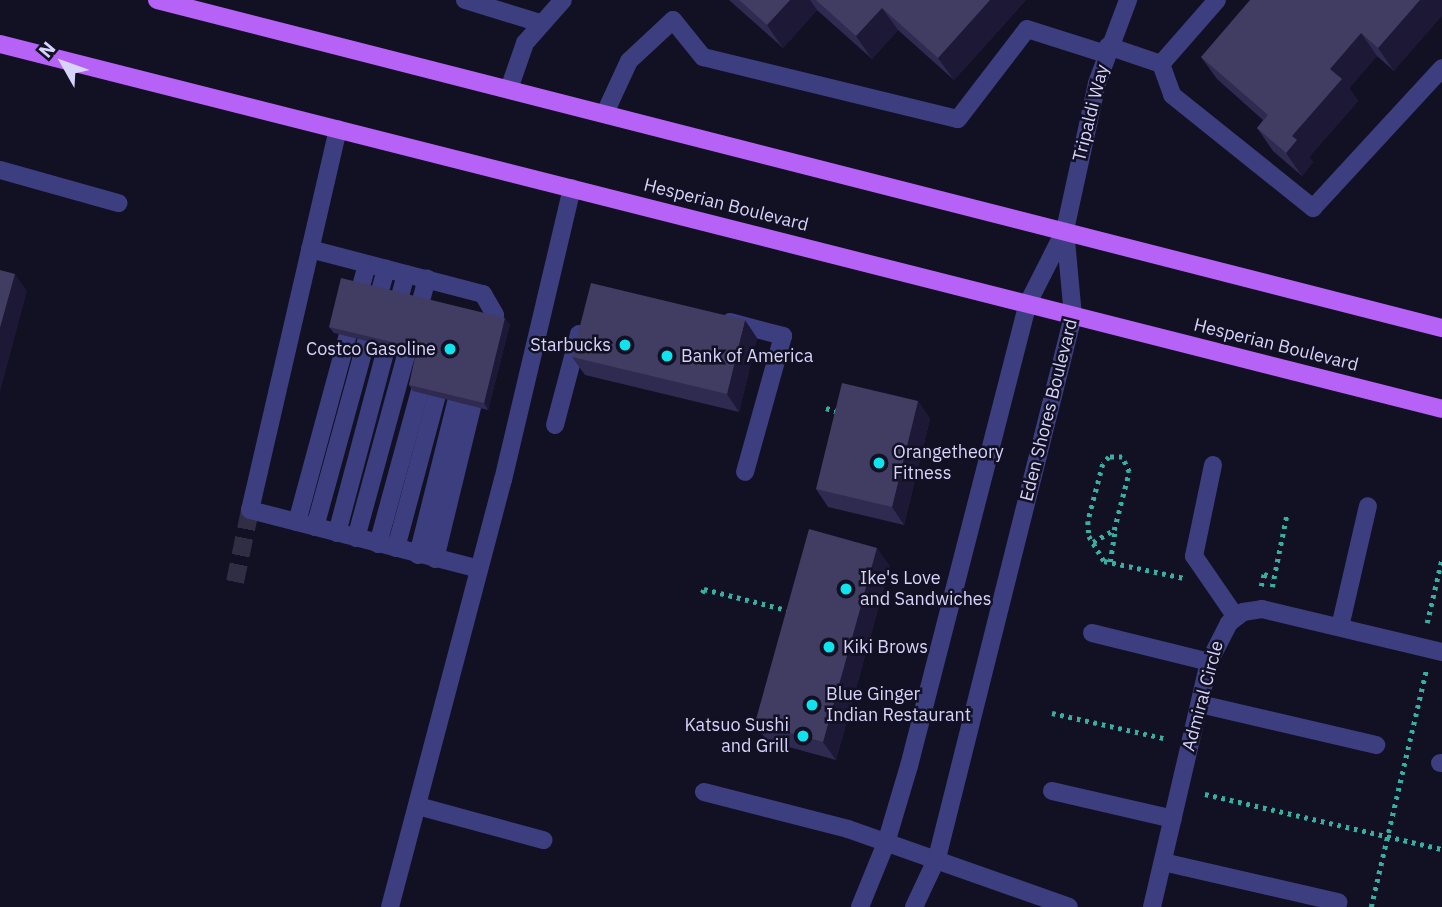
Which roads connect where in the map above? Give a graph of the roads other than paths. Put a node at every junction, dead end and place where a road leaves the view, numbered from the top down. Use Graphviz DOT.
graph roads {
  1 [pos="157,0"];
  2 [pos="465,0"];
  3 [pos="563,0"];
  4 [pos="1128,0"];
  5 [pos="1217,0"];
  6 [pos="540,23"];
  7 [pos="0,44"];
  8 [pos="1107,50"];
  9 [pos="1161,64"];
  10 [pos="1442,68"];
  11 [pos="509,89"];
  12 [pos="605,113"];
  13 [pos="338,129"];
  14 [pos="0,170"];
  15 [pos="572,188"];
  16 [pos="118,203"];
  17 [pos="1065,230"];
  18 [pos="310,249"];
  19 [pos="367,264"];
  20 [pos="386,269"];
  21 [pos="406,274"];
  22 [pos="427,279"];
  23 [pos="453,286"];
  24 [pos="483,295"];
  25 [pos="1028,303"];
  26 [pos="448,309"];
  27 [pos="585,310"];
  28 [pos="1073,316"];
  29 [pos="717,318"];
  30 [pos="1442,328"];
  31 [pos="471,341"];
  32 [pos="1442,409"];
  33 [pos="555,425"];
  34 [pos="1213,465"];
  35 [pos="745,472"];
  36 [pos="1368,506"];
  37 [pos="306,525"];
  38 [pos="337,533"];
  39 [pos="356,538"];
  40 [pos="377,544"];
  41 [pos="396,548"];
  42 [pos="426,557"];
  43 [pos="479,569"];
  44 [pos="1236,617"];
  45 [pos="1340,627"];
  46 [pos="1092,634"];
  47 [pos="1435,657"];
  48 [pos="1209,662"];
  49 [pos="1200,704"];
  50 [pos="1377,745"];
  51 [pos="1052,791"];
  52 [pos="704,792"];
  53 [pos="418,806"];
  54 [pos="1173,819"];
  55 [pos="543,840"];
  56 [pos="886,842"];
  57 [pos="937,858"];
  58 [pos="1163,862"];
  59 [pos="1338,902"];
  60 [pos="390,907"];
  61 [pos="860,907"];
  62 [pos="914,907"];
  63 [pos="1069,907"];
  64 [pos="1152,907"];
  1 -- 11 [label="main road"];
  2 -- 6 [label="street"];
  3 -- 6 [label="street"];
  4 -- 8 [label="street, Tripaldi Way"];
  5 -- 9 [label="street"];
  6 -- 11 [label="street"];
  7 -- 13 [label="main road, Hesperian Boulevard"];
  8 -- 9 [label="street"];
  8 -- 12 [label="street"];
  8 -- 17 [label="street, Tripaldi Way"];
  9 -- 10 [label="street"];
  11 -- 12 [label="main road"];
  12 -- 17 [label="main road"];
  13 -- 15 [label="main road, Hesperian Boulevard"];
  13 -- 18 [label="street"];
  14 -- 16 [label="street"];
  15 -- 25 [label="main road, Hesperian Boulevard"];
  15 -- 43 [label="street"];
  17 -- 25 [label="street"];
  17 -- 28 [label="street, Eden Shores Boulevard"];
  17 -- 30 [label="main road"];
  18 -- 19 [label="street"];
  18 -- 37 [label="street"];
  19 -- 20 [label="street"];
  19 -- 37 [label="street"];
  20 -- 21 [label="street"];
  20 -- 37 [label="street"];
  21 -- 22 [label="street"];
  21 -- 38 [label="street"];
  22 -- 23 [label="street"];
  22 -- 39 [label="street"];
  23 -- 24 [label="street"];
  23 -- 26 [label="street"];
  24 -- 31 [label="street"];
  24 -- 42 [label="street"];
  25 -- 28 [label="main road, Hesperian Boulevard"];
  25 -- 56 [label="street"];
  27 -- 33 [label="street"];
  28 -- 32 [label="main road, Hesperian Boulevard"];
  28 -- 57 [label="street, Eden Shores Boulevard"];
  29 -- 35 [label="street"];
  34 -- 44 [label="street"];
  36 -- 45 [label="street"];
  37 -- 38 [label="street"];
  38 -- 39 [label="street"];
  39 -- 40 [label="street"];
  40 -- 41 [label="street"];
  40 -- 41 [label="street"];
  41 -- 42 [label="street"];
  42 -- 43 [label="street"];
  43 -- 53 [label="street"];
  44 -- 45 [label="street"];
  44 -- 48 [label="street, Admiral Circle"];
  45 -- 47 [label="street"];
  46 -- 48 [label="street"];
  48 -- 49 [label="street, Admiral Circle"];
  49 -- 50 [label="street"];
  49 -- 54 [label="street, Admiral Circle"];
  51 -- 54 [label="street"];
  52 -- 56 [label="street"];
  53 -- 55 [label="street"];
  53 -- 60 [label="street"];
  54 -- 58 [label="street, Admiral Circle"];
  56 -- 57 [label="street"];
  56 -- 61 [label="street"];
  57 -- 62 [label="street, Eden Shores Boulevard"];
  57 -- 63 [label="street"];
  58 -- 59 [label="street"];
  58 -- 64 [label="street, Admiral Circle"];
}
